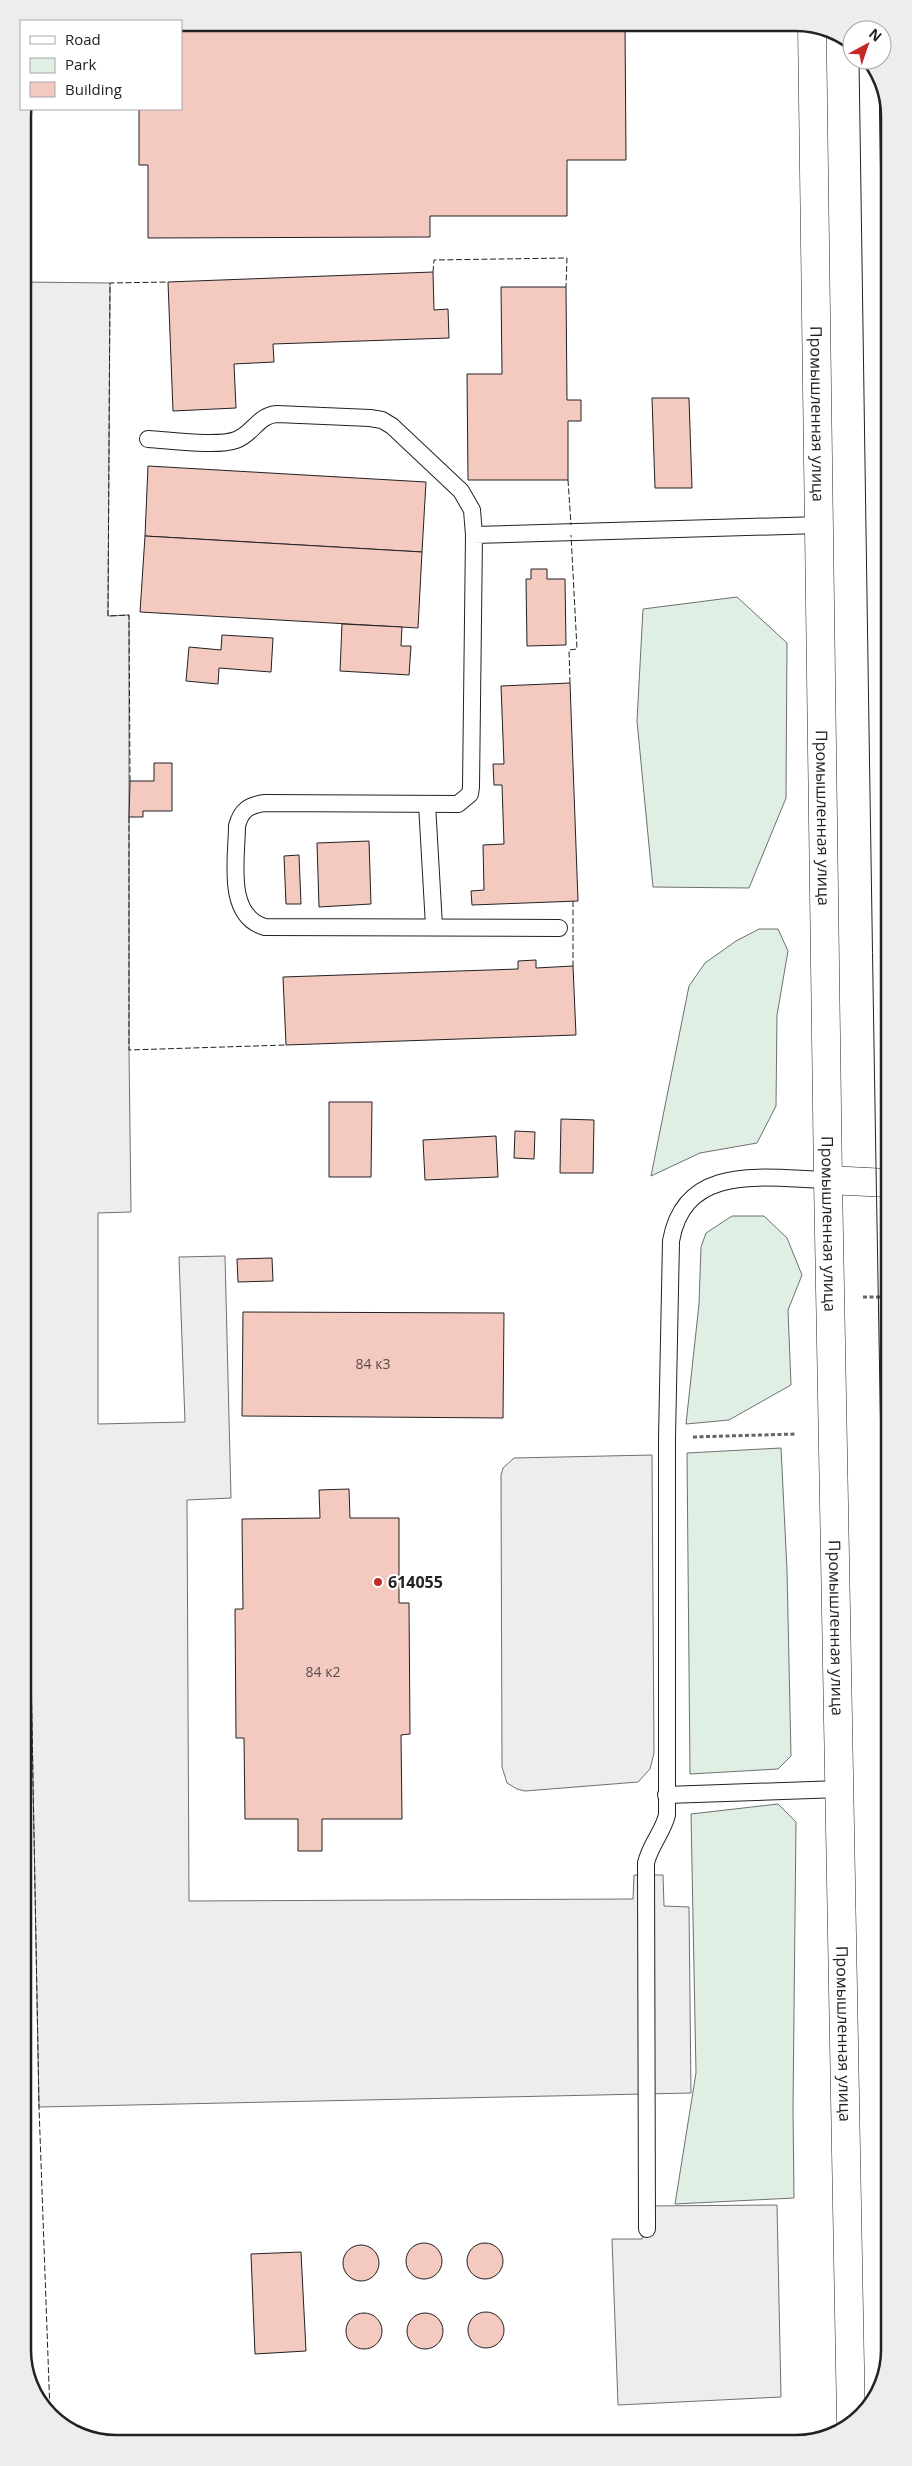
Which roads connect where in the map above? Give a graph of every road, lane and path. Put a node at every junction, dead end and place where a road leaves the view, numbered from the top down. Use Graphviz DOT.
graph roads {
  1 [pos="812,33"];
  2 [pos="148,439"];
  3 [pos="820,525"];
  4 [pos="474,535"];
  5 [pos="427,804"];
  6 [pos="434,926"];
  7 [pos="559,928"];
  8 [pos="828,1180"];
  9 [pos="881,1183"];
  10 [pos="860,1297"];
  11 [pos="881,1297"];
  12 [pos="795,1434"];
  13 [pos="667,1438"];
  14 [pos="840,1789"];
  15 [pos="666,1795"];
  16 [pos="647,2229"];
  17 [pos="851,2415"];
  1 -- 3 [label="street, Промышленная улица"];
  2 -- 4 [label="lane"];
  3 -- 4 [label="lane"];
  3 -- 8 [label="street, Промышленная улица"];
  4 -- 5 [label="lane"];
  5 -- 6 [label="lane"];
  5 -- 6 [label="lane"];
  6 -- 7 [label="lane"];
  8 -- 9 [label="street"];
  8 -- 13 [label="lane"];
  8 -- 14 [label="street, Промышленная улица"];
  10 -- 11 [label="path"];
  12 -- 13 [label="path"];
  13 -- 15 [label="lane"];
  14 -- 15 [label="lane"];
  14 -- 17 [label="street, Промышленная улица"];
  15 -- 16 [label="lane"];
}
